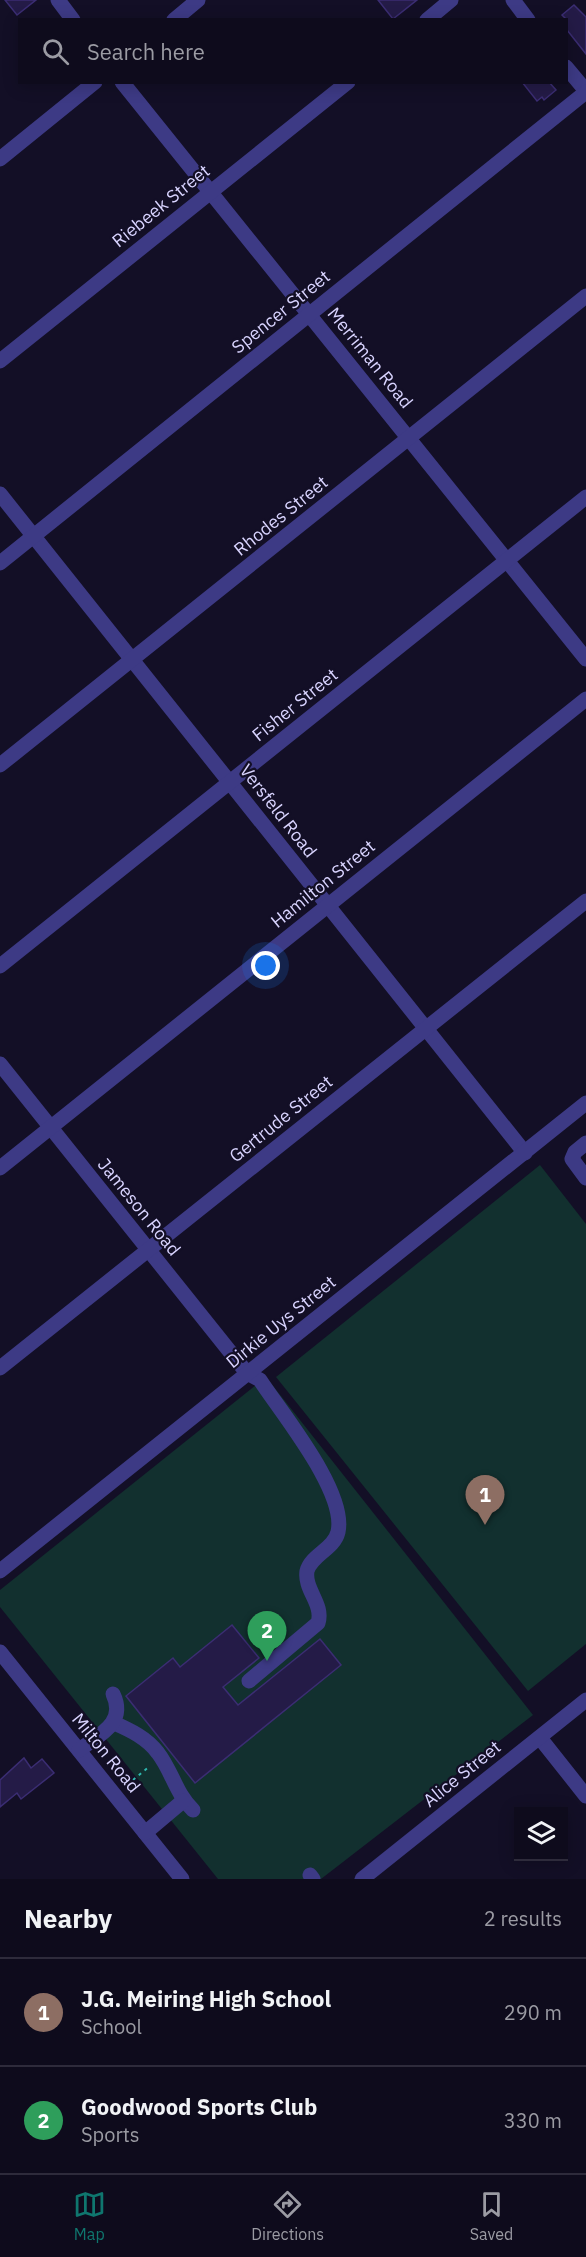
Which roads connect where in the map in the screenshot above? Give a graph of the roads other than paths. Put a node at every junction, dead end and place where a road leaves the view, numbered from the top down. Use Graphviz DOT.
graph roads {
  1 [pos="58,0"];
  2 [pos="198,0"];
  3 [pos="451,0"];
  4 [pos="513,0"];
  5 [pos="72,18"];
  6 [pos="176,18"];
  7 [pos="429,18"];
  8 [pos="526,18"];
  9 [pos="568,68"];
  10 [pos="94,84"];
  11 [pos="124,84"];
  12 [pos="345,84"];
  13 [pos="586,92"];
  14 [pos="0,159"];
  15 [pos="211,191"];
  16 [pos="586,296"];
  17 [pos="309,315"];
  18 [pos="0,361"];
  19 [pos="410,438"];
  20 [pos="0,494"];
  21 [pos="586,497"];
  22 [pos="34,536"];
  23 [pos="507,561"];
  24 [pos="0,563"];
  25 [pos="586,659"];
  26 [pos="132,660"];
  27 [pos="586,699"];
  28 [pos="0,765"];
  29 [pos="231,782"];
  30 [pos="586,901"];
  31 [pos="328,905"];
  32 [pos="0,966"];
  33 [pos="427,1027"];
  34 [pos="0,1064"];
  35 [pos="586,1104"];
  36 [pos="51,1128"];
  37 [pos="586,1143"];
  38 [pos="525,1153"];
  39 [pos="0,1168"];
  40 [pos="585,1174"];
  41 [pos="148,1250"];
  42 [pos="0,1368"];
  43 [pos="247,1373"];
  44 [pos="0,1571"];
  45 [pos="0,1652"];
  46 [pos="249,1681"];
  47 [pos="113,1694"];
  48 [pos="586,1700"];
  49 [pos="114,1723"];
  50 [pos="540,1738"];
  51 [pos="79,1750"];
  52 [pos="586,1796"];
  53 [pos="145,1833"];
  54 [pos="182,1879"];
  55 [pos="363,1879"];
  1 -- 5 [label="street"];
  2 -- 6 [label="street"];
  3 -- 7 [label="street"];
  4 -- 8 [label="street"];
  9 -- 13 [label="street"];
  10 -- 14 [label="street"];
  11 -- 15 [label="street, Merriman Road"];
  12 -- 15 [label="street, Riebeek Street"];
  13 -- 17 [label="street, Spencer Street"];
  15 -- 17 [label="street, Merriman Road"];
  15 -- 18 [label="street, Riebeek Street"];
  16 -- 19 [label="street, Rhodes Street"];
  17 -- 19 [label="street, Merriman Road"];
  17 -- 22 [label="street, Spencer Street"];
  19 -- 23 [label="street, Merriman Road"];
  19 -- 26 [label="street, Rhodes Street"];
  20 -- 22 [label="street, Versfeld Road"];
  21 -- 23 [label="street, Fisher Street"];
  22 -- 24 [label="street, Spencer Street"];
  22 -- 26 [label="street, Versfeld Road"];
  23 -- 25 [label="street, Merriman Road"];
  23 -- 29 [label="street, Fisher Street"];
  26 -- 28 [label="street, Rhodes Street"];
  26 -- 29 [label="street, Versfeld Road"];
  27 -- 31 [label="street, Hamilton Street"];
  29 -- 31 [label="street, Versfeld Road"];
  29 -- 32 [label="street, Fisher Street"];
  30 -- 33 [label="street, Gertrude Street"];
  31 -- 33 [label="street, Versfeld Road"];
  31 -- 36 [label="street, Hamilton Street"];
  33 -- 38 [label="street, Versfeld Road"];
  33 -- 41 [label="street, Gertrude Street"];
  34 -- 36 [label="street, Jameson Road"];
  35 -- 38 [label="street, Dirkie Uys Street"];
  36 -- 39 [label="street, Hamilton Street"];
  36 -- 41 [label="street, Jameson Road"];
  37 -- 40 [label="street"];
  38 -- 43 [label="street, Dirkie Uys Street"];
  41 -- 42 [label="street, Gertrude Street"];
  41 -- 43 [label="street, Jameson Road"];
  43 -- 44 [label="street, Dirkie Uys Street"];
  43 -- 46 [label="street, Jameson Road"];
  45 -- 51 [label="street, Milton Road"];
  47 -- 49 [label="street"];
  48 -- 50 [label="street, Alice Street"];
  49 -- 51 [label="street"];
  49 -- 53 [label="street"];
  50 -- 52 [label="street"];
  50 -- 55 [label="street, Alice Street"];
  51 -- 53 [label="street, Milton Road"];
  53 -- 54 [label="street, Milton Road"];
}
